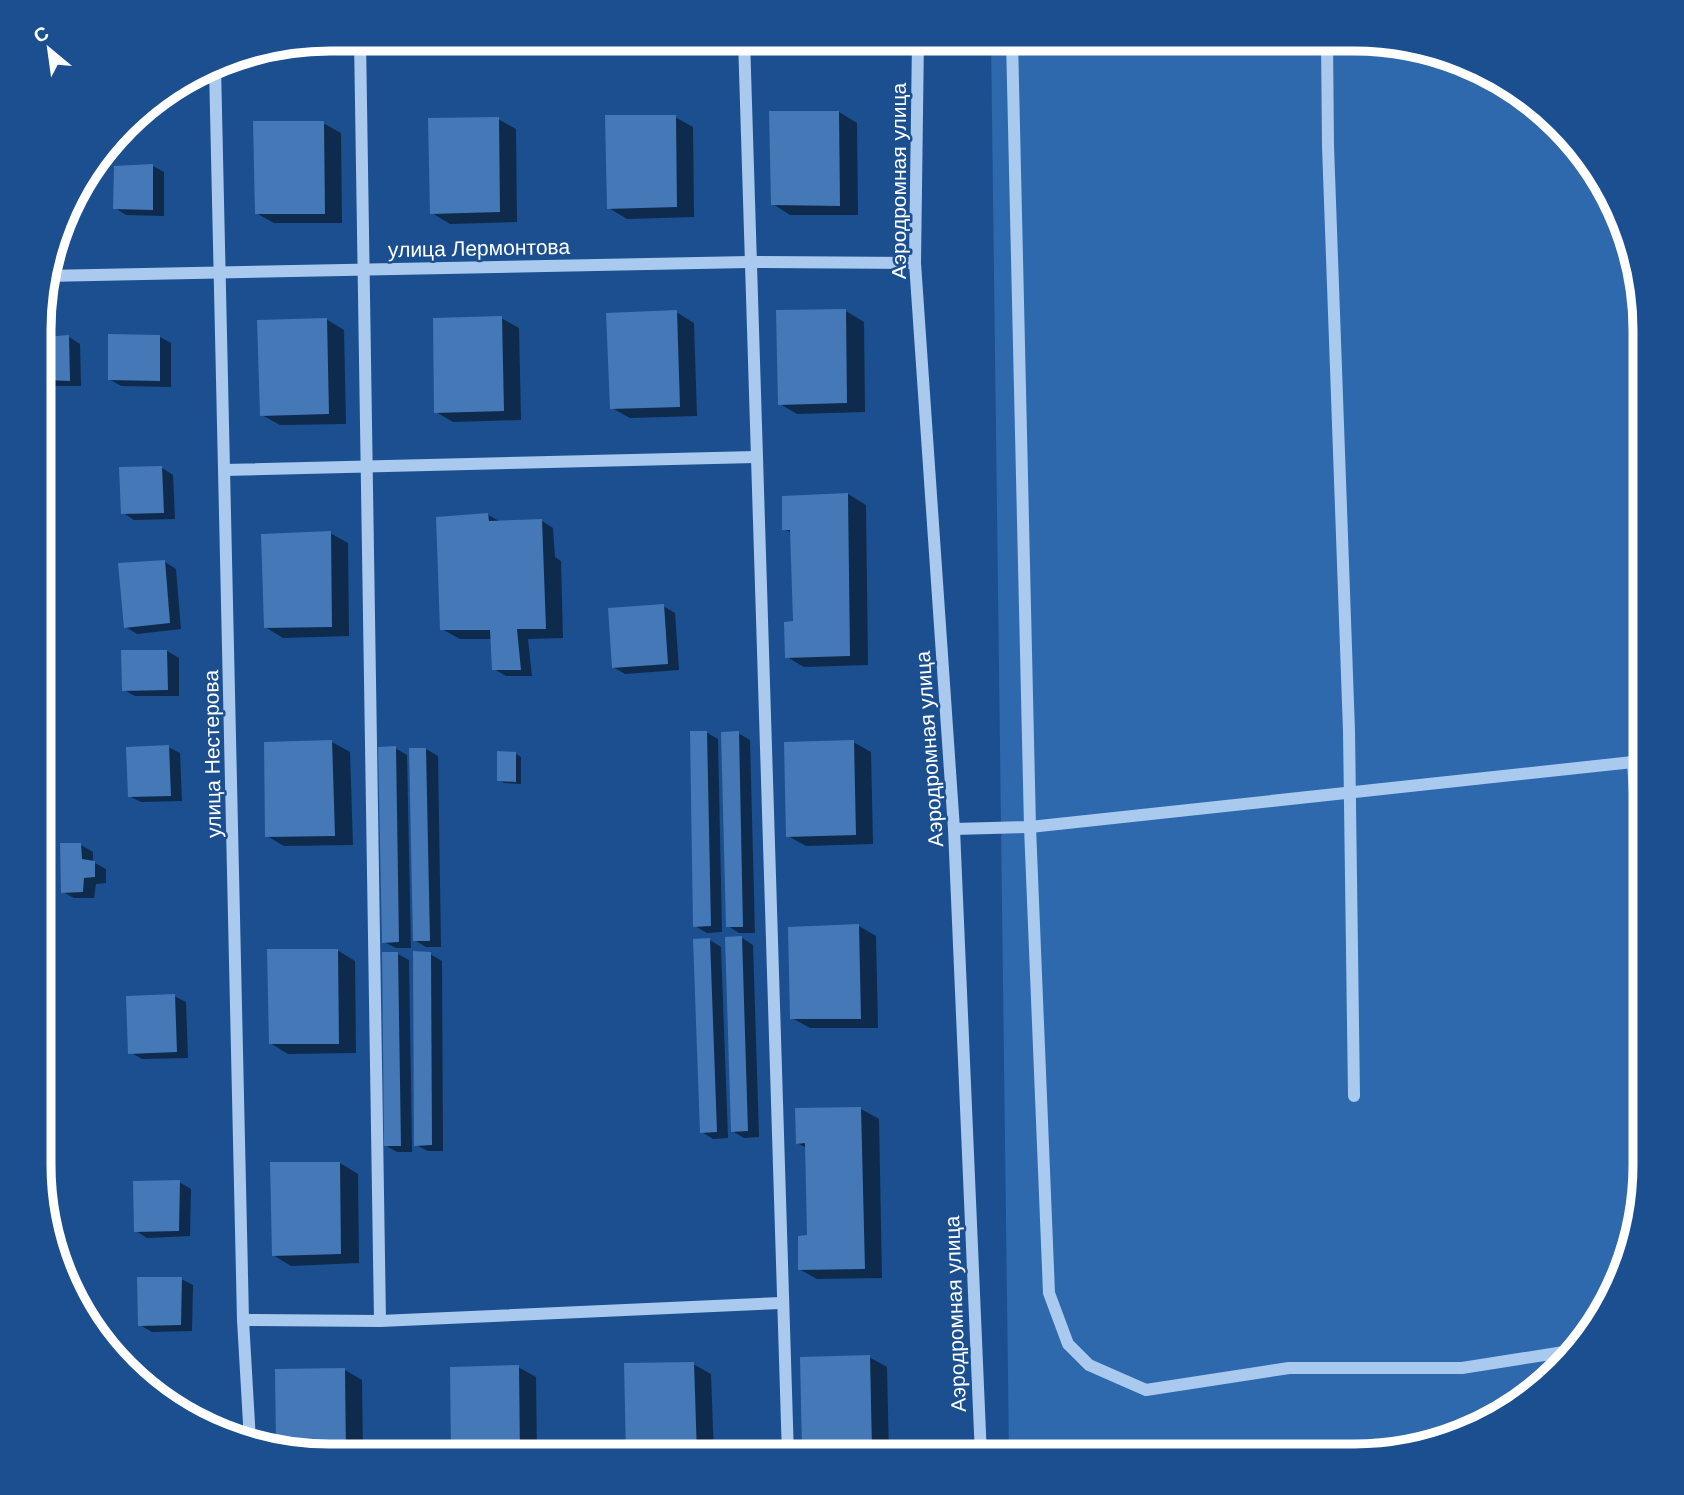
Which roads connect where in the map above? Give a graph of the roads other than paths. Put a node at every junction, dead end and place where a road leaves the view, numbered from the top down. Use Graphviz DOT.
graph roads {
  1 [pos="360,51"];
  2 [pos="744,51"];
  3 [pos="918,51"];
  4 [pos="1012,51"];
  5 [pos="1327,51"];
  6 [pos="215,75"];
  7 [pos="749,262"];
  8 [pos="915,263"];
  9 [pos="364,270"];
  10 [pos="221,273"];
  11 [pos="56,276"];
  12 [pos="755,457"];
  13 [pos="367,468"];
  14 [pos="225,470"];
  15 [pos="1633,762"];
  16 [pos="1350,793"];
  17 [pos="1030,827"];
  18 [pos="954,829"];
  19 [pos="1353,1096"];
  20 [pos="781,1303"];
  21 [pos="243,1320"];
  22 [pos="380,1321"];
  23 [pos="1561,1352"];
  24 [pos="249,1432"];
  25 [pos="787,1444"];
  26 [pos="980,1444"];
  1 -- 9 [label="street"];
  2 -- 7 [label="street"];
  3 -- 8 [label="street, Аэродромная улица"];
  4 -- 17 [label="street"];
  5 -- 16 [label="street"];
  6 -- 10 [label="street, улица Нестерова"];
  7 -- 8 [label="street, улица Лермонтова"];
  7 -- 9 [label="street, улица Лермонтова"];
  7 -- 12 [label="street"];
  8 -- 18 [label="street, Аэродромная улица"];
  9 -- 10 [label="street, улица Лермонтова"];
  9 -- 13 [label="street"];
  10 -- 11 [label="street, улица Лермонтова"];
  10 -- 14 [label="street, улица Нестерова"];
  12 -- 13 [label="street"];
  12 -- 20 [label="street"];
  13 -- 14 [label="street"];
  13 -- 22 [label="street"];
  14 -- 21 [label="street, улица Нестерова"];
  15 -- 16 [label="street"];
  16 -- 17 [label="street"];
  16 -- 19 [label="street"];
  17 -- 18 [label="street"];
  17 -- 23 [label="street"];
  18 -- 26 [label="street, Аэродромная улица"];
  20 -- 22 [label="street"];
  20 -- 25 [label="street"];
  21 -- 22 [label="street"];
  21 -- 24 [label="street, улица Нестерова"];
}
